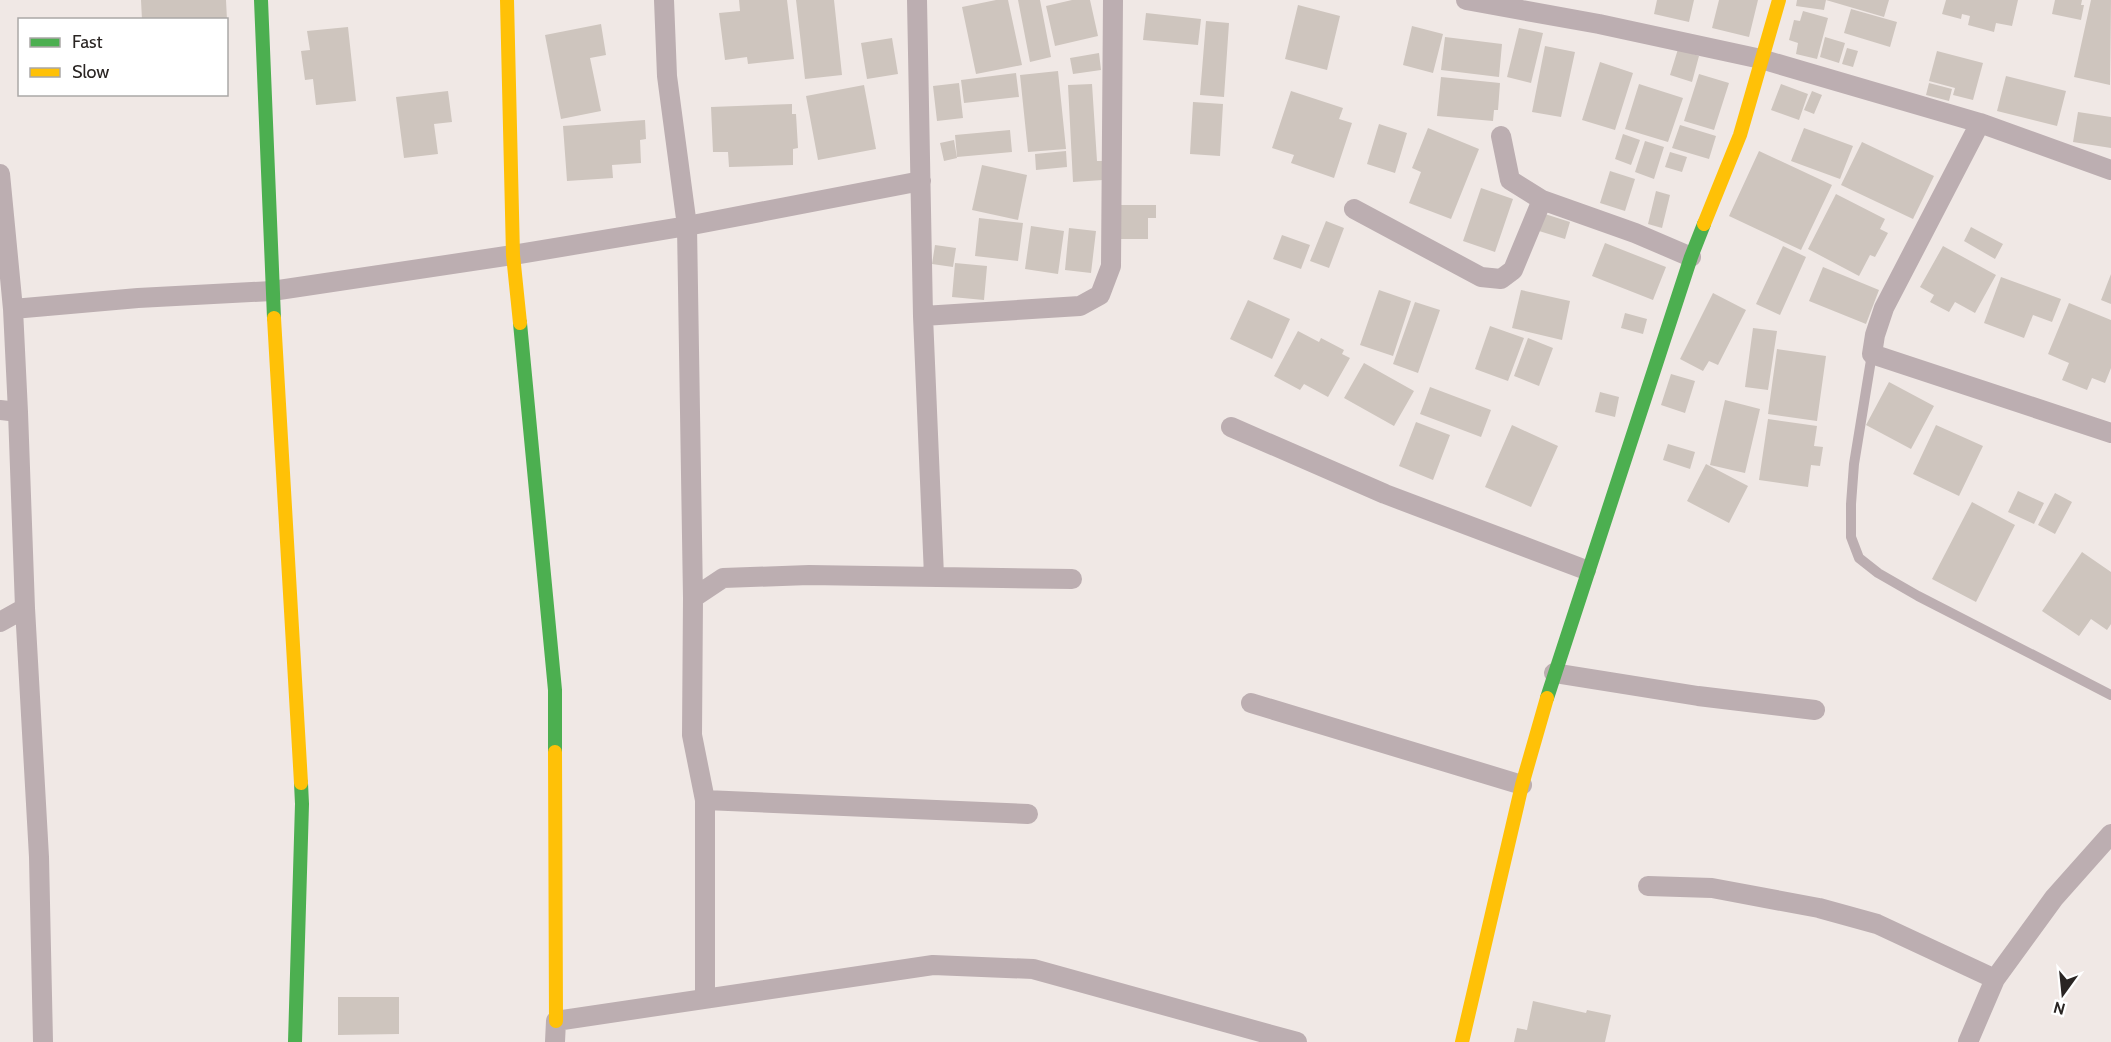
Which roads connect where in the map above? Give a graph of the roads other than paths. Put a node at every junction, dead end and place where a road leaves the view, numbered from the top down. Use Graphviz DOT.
graph roads {
  1 [pos="261,0"];
  2 [pos="507,0"];
  3 [pos="664,0"];
  4 [pos="917,0"];
  5 [pos="1113,0"];
  6 [pos="1466,0"];
  7 [pos="1779,0"];
  8 [pos="1761,59"];
  9 [pos="1980,123"];
  10 [pos="1501,136"];
  11 [pos="2111,170"];
  12 [pos="0,174"];
  13 [pos="921,181"];
  14 [pos="1542,200"];
  15 [pos="1354,209"];
  16 [pos="687,226"];
  17 [pos="513,255"];
  18 [pos="1691,257"];
  19 [pos="272,291"];
  20 [pos="13,309"];
  21 [pos="922,316"];
  22 [pos="1872,354"];
  23 [pos="9,411"];
  24 [pos="1232,427"];
  25 [pos="2111,433"];
  26 [pos="1586,570"];
  27 [pos="934,576"];
  28 [pos="1072,579"];
  29 [pos="693,598"];
  30 [pos="25,608"];
  31 [pos="0,622"];
  32 [pos="1554,673"];
  33 [pos="2111,695"];
  34 [pos="1251,703"];
  35 [pos="1815,710"];
  36 [pos="1522,785"];
  37 [pos="705,800"];
  38 [pos="1028,814"];
  39 [pos="2111,834"];
  40 [pos="1648,886"];
  41 [pos="1995,979"];
  42 [pos="705,999"];
  43 [pos="556,1021"];
  44 [pos="43,1042"];
  45 [pos="296,1042"];
  46 [pos="555,1042"];
  47 [pos="1297,1042"];
  48 [pos="1462,1042"];
  49 [pos="1968,1042"];
  1 -- 19 [label="street"];
  2 -- 17 [label="street"];
  3 -- 16 [label="street"];
  4 -- 13 [label="street"];
  5 -- 21 [label="street"];
  6 -- 8 [label="street"];
  7 -- 8 [label="street"];
  8 -- 9 [label="street"];
  8 -- 18 [label="street"];
  9 -- 11 [label="street"];
  9 -- 22 [label="street"];
  10 -- 14 [label="street"];
  12 -- 20 [label="street"];
  13 -- 16 [label="street"];
  13 -- 21 [label="street"];
  14 -- 15 [label="street"];
  14 -- 18 [label="street"];
  16 -- 17 [label="street"];
  16 -- 29 [label="street"];
  17 -- 19 [label="street"];
  17 -- 43 [label="street"];
  18 -- 26 [label="street"];
  19 -- 20 [label="street"];
  19 -- 45 [label="street"];
  20 -- 23 [label="street"];
  21 -- 27 [label="street"];
  22 -- 25 [label="street"];
  22 -- 33 [label="lane"];
  23 -- 30 [label="street"];
  24 -- 26 [label="street"];
  26 -- 32 [label="street"];
  27 -- 28 [label="street"];
  27 -- 29 [label="street"];
  29 -- 37 [label="street"];
  30 -- 31 [label="street"];
  30 -- 44 [label="street"];
  32 -- 35 [label="street"];
  32 -- 36 [label="street"];
  34 -- 36 [label="street"];
  36 -- 48 [label="street"];
  37 -- 38 [label="street"];
  37 -- 42 [label="street"];
  39 -- 41 [label="street"];
  40 -- 41 [label="street"];
  41 -- 49 [label="street"];
  42 -- 43 [label="street"];
  42 -- 47 [label="street"];
  43 -- 46 [label="street"];
}
